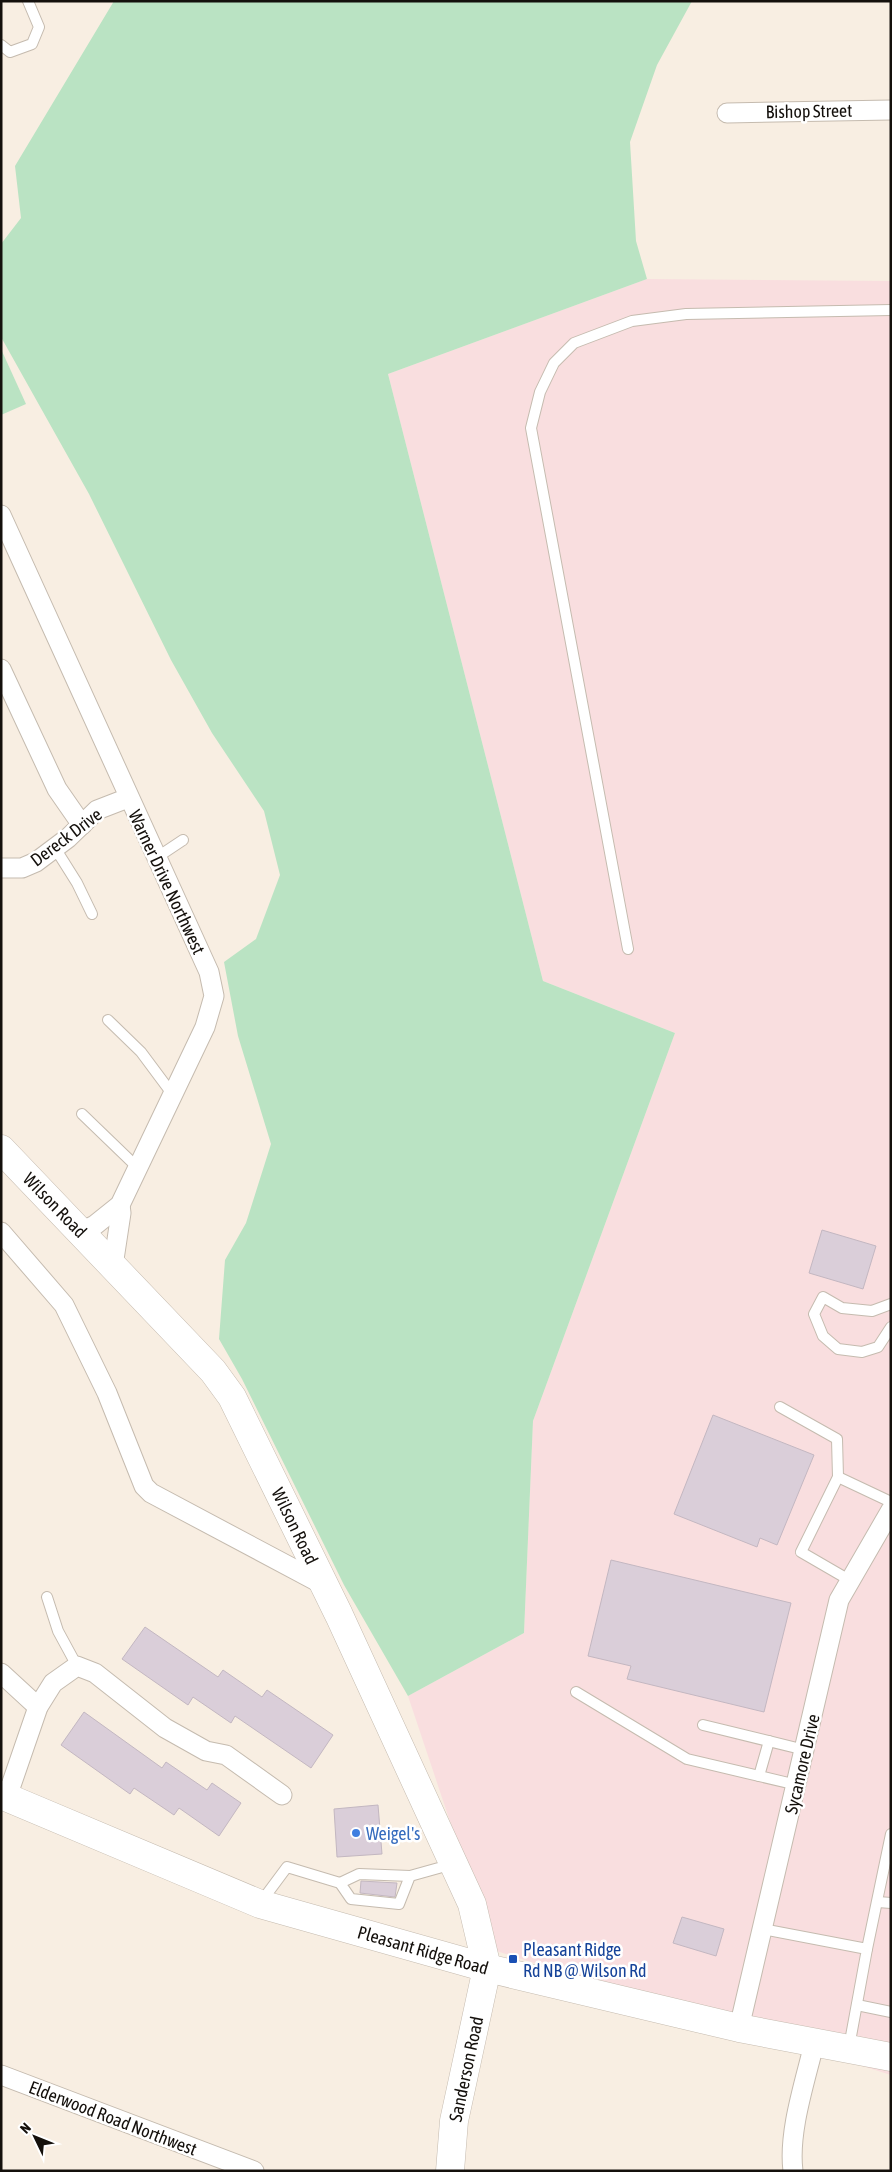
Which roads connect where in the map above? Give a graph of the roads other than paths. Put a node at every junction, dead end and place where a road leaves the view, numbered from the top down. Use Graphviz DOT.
graph roads {
  1 [pos="28,1"];
  2 [pos="1,45"];
  3 [pos="891,110"];
  4 [pos="727,113"];
  5 [pos="891,310"];
  6 [pos="1,515"];
  7 [pos="1,669"];
  8 [pos="128,798"];
  9 [pos="82,824"];
  10 [pos="183,840"];
  11 [pos="55,848"];
  12 [pos="156,858"];
  13 [pos="1,868"];
  14 [pos="92,914"];
  15 [pos="628,949"];
  16 [pos="108,1020"];
  17 [pos="173,1095"];
  18 [pos="82,1114"];
  19 [pos="1,1149"];
  20 [pos="138,1168"];
  21 [pos="120,1205"];
  22 [pos="1,1232"];
  23 [pos="80,1232"];
  24 [pos="113,1266"];
  25 [pos="891,1304"];
  26 [pos="891,1327"];
  27 [pos="780,1407"];
  28 [pos="838,1477"];
  29 [pos="891,1502"];
  30 [pos="891,1510"];
  31 [pos="850,1581"];
  32 [pos="324,1584"];
  33 [pos="47,1597"];
  34 [pos="77,1666"];
  35 [pos="1,1673"];
  36 [pos="576,1692"];
  37 [pos="38,1707"];
  38 [pos="703,1725"];
  39 [pos="768,1741"];
  40 [pos="805,1750"];
  41 [pos="759,1776"];
  42 [pos="797,1785"];
  43 [pos="282,1795"];
  44 [pos="4,1796"];
  45 [pos="891,1834"];
  46 [pos="454,1864"];
  47 [pos="410,1876"];
  48 [pos="340,1882"];
  49 [pos="878,1902"];
  50 [pos="891,1903"];
  51 [pos="260,1904"];
  52 [pos="762,1929"];
  53 [pos="867,1949"];
  54 [pos="487,1968"];
  55 [pos="857,2006"];
  56 [pos="891,2012"];
  57 [pos="739,2028"];
  58 [pos="814,2044"];
  59 [pos="848,2050"];
  60 [pos="891,2057"];
  61 [pos="1,2075"];
  62 [pos="250,2170"];
  63 [pos="450,2171"];
  64 [pos="793,2171"];
  1 -- 2 [label="lane"];
  3 -- 4 [label="street, Bishop Street"];
  5 -- 15 [label="lane"];
  6 -- 8 [label="street, Warner Drive Northwest"];
  7 -- 9 [label="street"];
  8 -- 9 [label="street, Dereck Drive"];
  8 -- 12 [label="street, Warner Drive Northwest"];
  9 -- 11 [label="street, Dereck Drive"];
  10 -- 12 [label="lane"];
  11 -- 13 [label="street, Dereck Drive"];
  11 -- 14 [label="lane"];
  12 -- 17 [label="street, Warner Drive Northwest"];
  16 -- 17 [label="lane"];
  17 -- 20 [label="street, Warner Drive Northwest"];
  18 -- 20 [label="lane"];
  19 -- 23 [label="street, Wilson Road"];
  20 -- 21 [label="street, Warner Drive Northwest"];
  21 -- 23 [label="street, Warner Drive Northwest"];
  21 -- 24 [label="street"];
  22 -- 32 [label="street"];
  23 -- 24 [label="street, Wilson Road"];
  24 -- 32 [label="street, Wilson Road"];
  25 -- 26 [label="lane"];
  27 -- 28 [label="lane"];
  28 -- 29 [label="lane"];
  28 -- 31 [label="lane"];
  30 -- 31 [label="street, Sycamore Drive"];
  31 -- 40 [label="street, Sycamore Drive"];
  32 -- 46 [label="street, Wilson Road"];
  33 -- 34 [label="lane"];
  34 -- 37 [label="street"];
  34 -- 43 [label="street"];
  35 -- 37 [label="street"];
  36 -- 41 [label="lane"];
  37 -- 44 [label="street"];
  38 -- 39 [label="lane"];
  39 -- 40 [label="lane"];
  39 -- 41 [label="lane"];
  40 -- 42 [label="street, Sycamore Drive"];
  41 -- 42 [label="lane"];
  42 -- 52 [label="street, Sycamore Drive"];
  44 -- 51 [label="street, Pleasant Ridge Road"];
  45 -- 49 [label="lane"];
  46 -- 47 [label="lane"];
  46 -- 54 [label="street, Wilson Road"];
  47 -- 48 [label="lane"];
  47 -- 48 [label="lane"];
  48 -- 51 [label="lane"];
  49 -- 50 [label="lane"];
  49 -- 53 [label="lane"];
  51 -- 54 [label="street, Pleasant Ridge Road"];
  52 -- 53 [label="lane"];
  52 -- 57 [label="street, Sycamore Drive"];
  53 -- 55 [label="lane"];
  54 -- 57 [label="street, Pleasant Ridge Road"];
  54 -- 63 [label="street, Sanderson Road"];
  55 -- 56 [label="lane"];
  55 -- 59 [label="lane"];
  57 -- 58 [label="street, Pleasant Ridge Road"];
  58 -- 59 [label="street, Pleasant Ridge Road"];
  58 -- 64 [label="street"];
  59 -- 60 [label="street, Pleasant Ridge Road"];
  61 -- 62 [label="street, Elderwood Road Northwest"];
}
